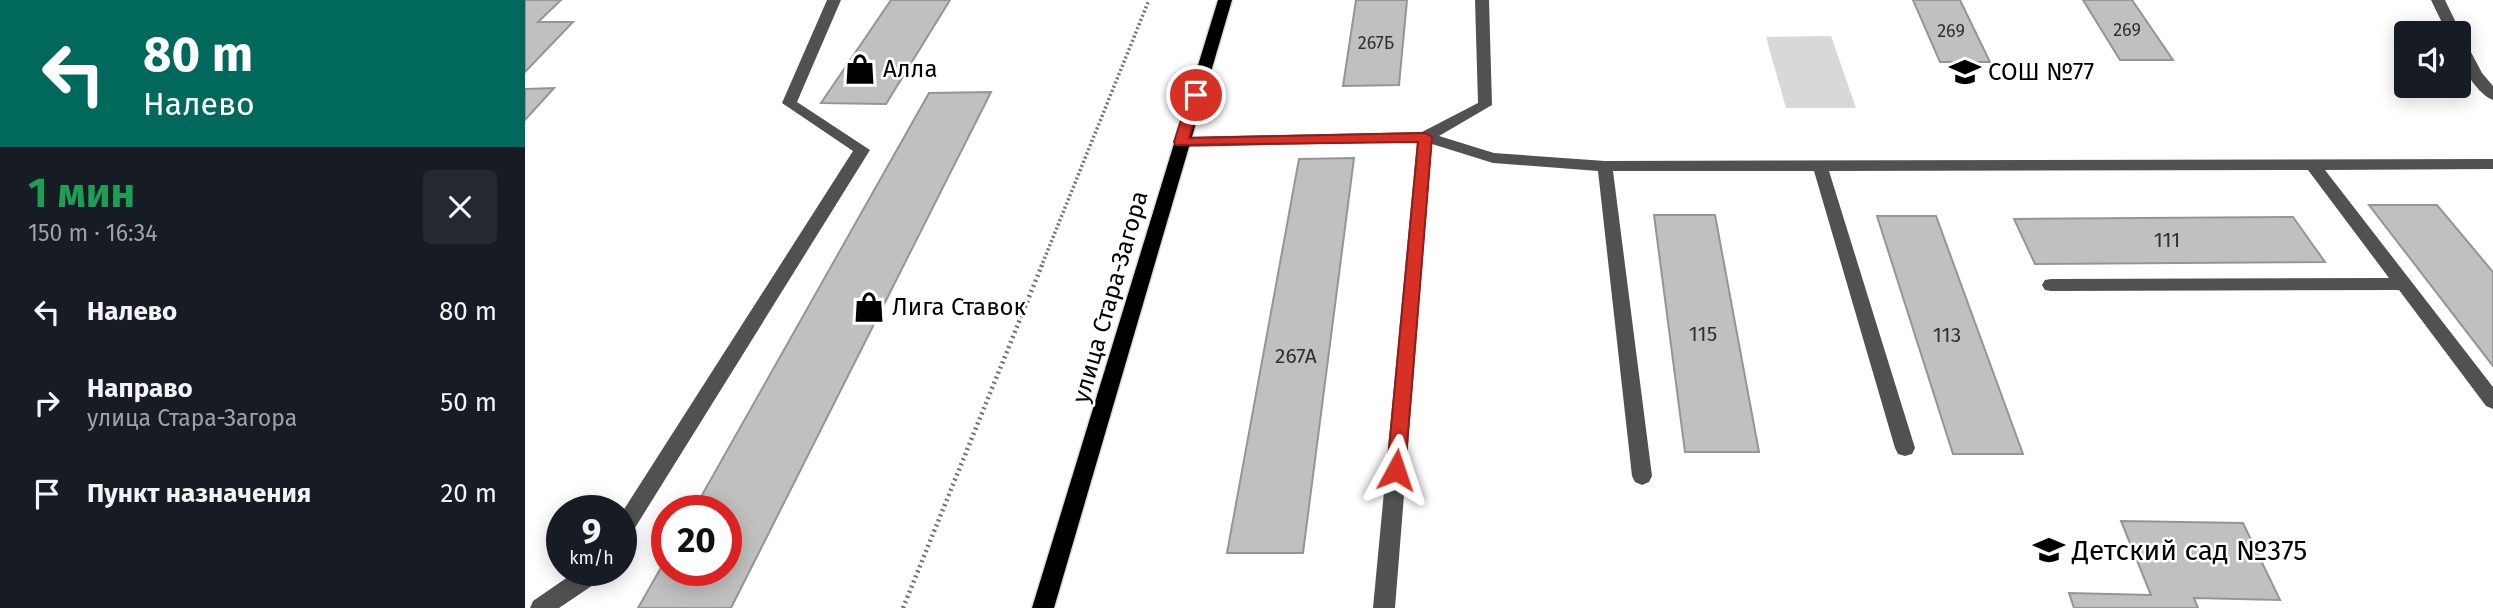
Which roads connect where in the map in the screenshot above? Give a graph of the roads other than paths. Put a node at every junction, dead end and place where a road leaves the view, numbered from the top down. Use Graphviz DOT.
graph roads {
  1 [pos="834,0"];
  2 [pos="1225,0"];
  3 [pos="1482,0"];
  4 [pos="2438,0"];
  5 [pos="2448,21"];
  6 [pos="2471,65"];
  7 [pos="2493,95"];
  8 [pos="1425,137"];
  9 [pos="1181,142"];
  10 [pos="2493,164"];
  11 [pos="2313,165"];
  12 [pos="1605,166"];
  13 [pos="1820,166"];
  14 [pos="2403,284"];
  15 [pos="2051,285"];
  16 [pos="2493,401"];
  17 [pos="1905,448"];
  18 [pos="1641,476"];
  19 [pos="637,507"];
  20 [pos="573,586"];
  21 [pos="541,608"];
  22 [pos="1043,608"];
  23 [pos="1384,608"];
  1 -- 19 [label="street"];
  2 -- 9 [label="main road, улица Стара-Загора"];
  3 -- 8 [label="street"];
  4 -- 5 [label="street"];
  6 -- 7 [label="street"];
  8 -- 9 [label="street"];
  8 -- 12 [label="street"];
  8 -- 23 [label="street"];
  9 -- 22 [label="main road, улица Стара-Загора"];
  10 -- 11 [label="street"];
  11 -- 13 [label="street"];
  11 -- 14 [label="street"];
  12 -- 13 [label="street"];
  12 -- 18 [label="street"];
  13 -- 17 [label="street"];
  14 -- 15 [label="street"];
  14 -- 16 [label="street"];
  20 -- 21 [label="street"];
}
